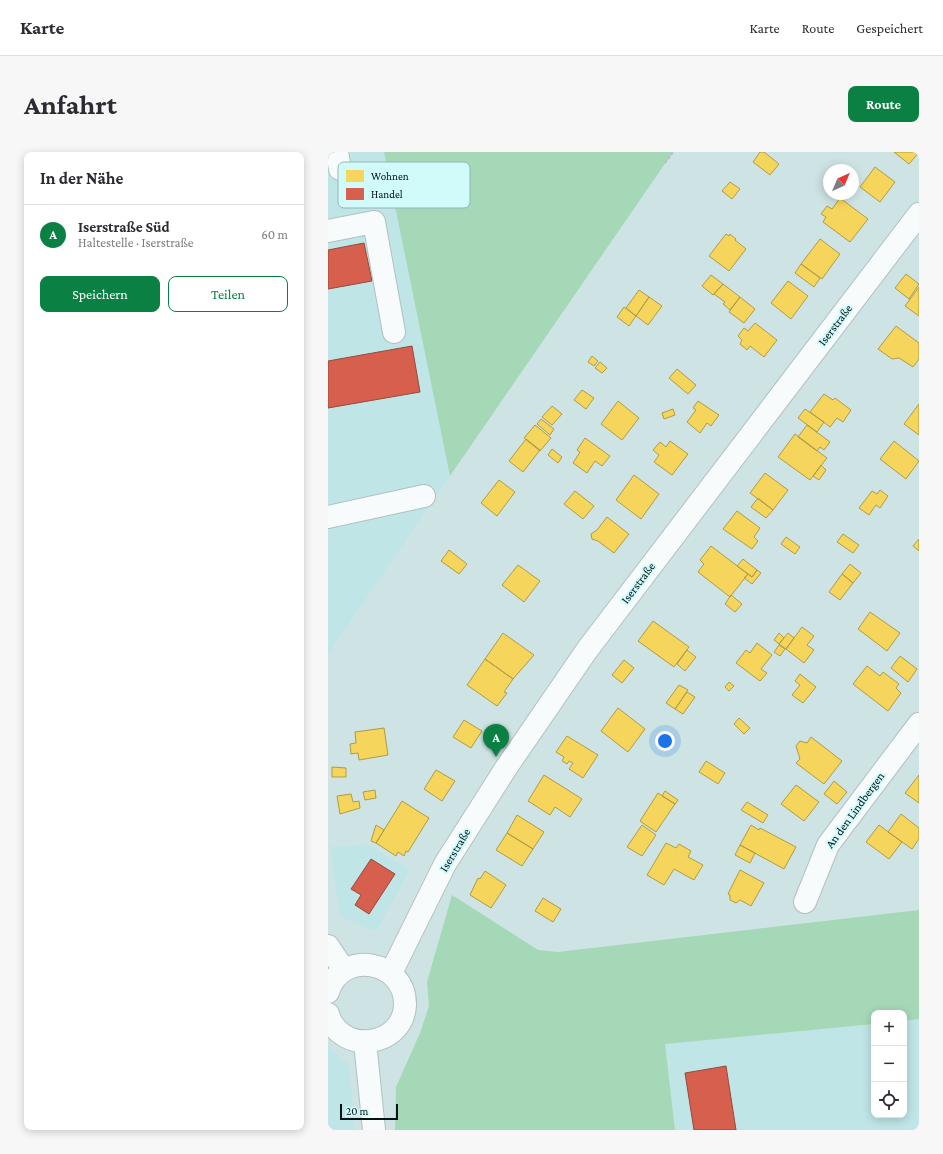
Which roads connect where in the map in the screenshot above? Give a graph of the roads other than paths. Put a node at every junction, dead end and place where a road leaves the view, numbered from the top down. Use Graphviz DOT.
graph roads {
  1 [pos="919,214"];
  2 [pos="328,231"];
  3 [pos="394,332"];
  4 [pos="424,496"];
  5 [pos="328,517"];
  6 [pos="919,724"];
  7 [pos="805,902"];
  8 [pos="328,946"];
  9 [pos="344,970"];
  10 [pos="391,973"];
  11 [pos="328,992"];
  12 [pos="328,1014"];
  13 [pos="366,1042"];
  14 [pos="374,1130"];
  1 -- 10 [label="street, Iserstraße"];
  2 -- 3 [label="street"];
  4 -- 5 [label="street"];
  6 -- 7 [label="street, An den Lindbergen"];
  8 -- 9 [label="street"];
  9 -- 10 [label="street"];
  9 -- 11 [label="street"];
  10 -- 13 [label="street"];
  12 -- 13 [label="street"];
  13 -- 14 [label="street"];
}
